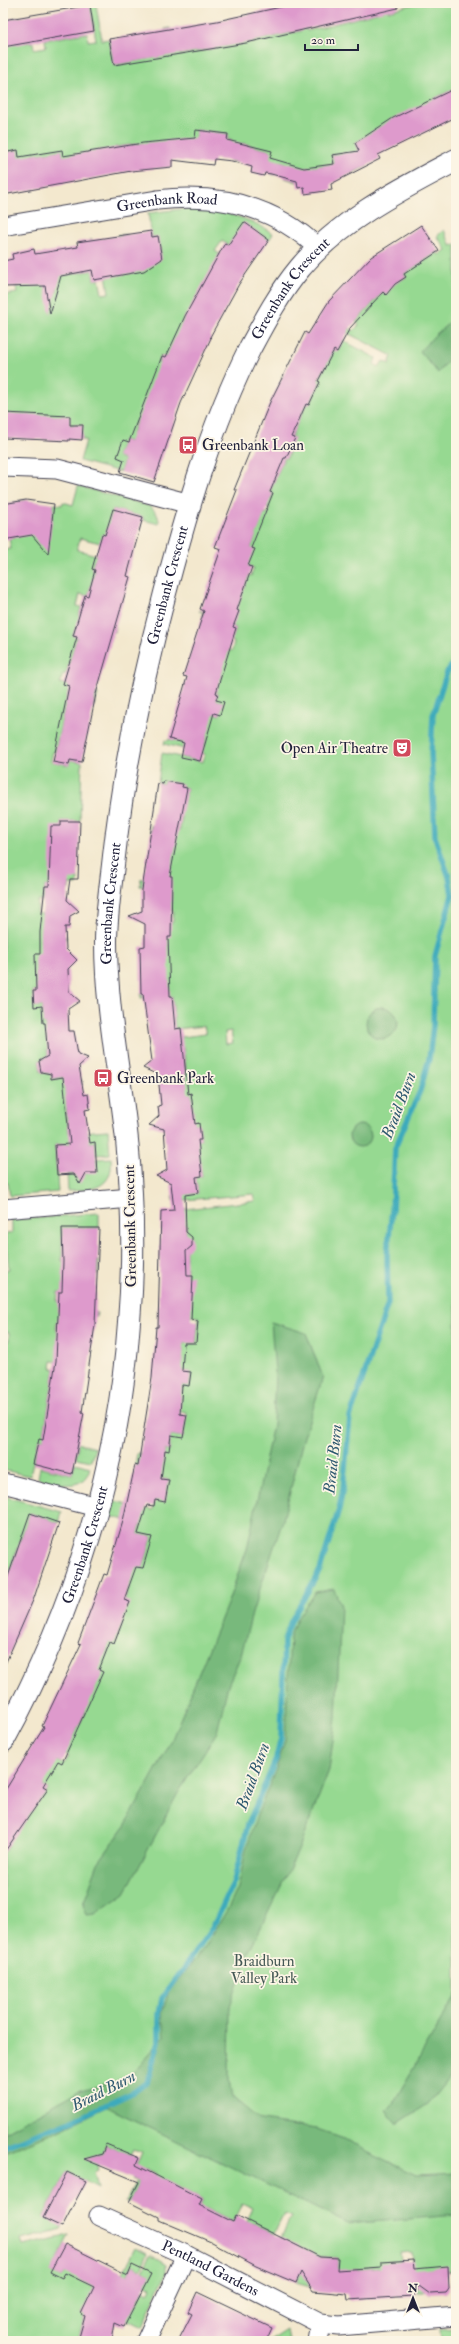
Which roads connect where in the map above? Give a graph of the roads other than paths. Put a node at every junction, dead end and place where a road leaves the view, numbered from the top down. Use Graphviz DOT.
graph roads {
  1 [pos="456,160"];
  2 [pos="3,226"];
  3 [pos="318,248"];
  4 [pos="3,467"];
  5 [pos="190,504"];
  6 [pos="131,1198"];
  7 [pos="3,1209"];
  8 [pos="3,1483"];
  9 [pos="96,1507"];
  10 [pos="3,1741"];
  11 [pos="99,2216"];
  12 [pos="186,2255"];
  13 [pos="456,2316"];
  14 [pos="319,2332"];
  15 [pos="146,2341"];
  1 -- 3 [label="street, Greenbank Crescent"];
  2 -- 3 [label="street, Greenbank Road"];
  3 -- 5 [label="street, Greenbank Crescent"];
  4 -- 5 [label="street"];
  5 -- 6 [label="street, Greenbank Crescent"];
  6 -- 7 [label="street"];
  6 -- 9 [label="street, Greenbank Crescent"];
  8 -- 9 [label="street"];
  9 -- 10 [label="street, Greenbank Crescent"];
  11 -- 12 [label="street, Pentland Gardens"];
  12 -- 14 [label="street, Pentland Gardens"];
  12 -- 15 [label="street"];
  13 -- 14 [label="street, Pentland Gardens"];
}
